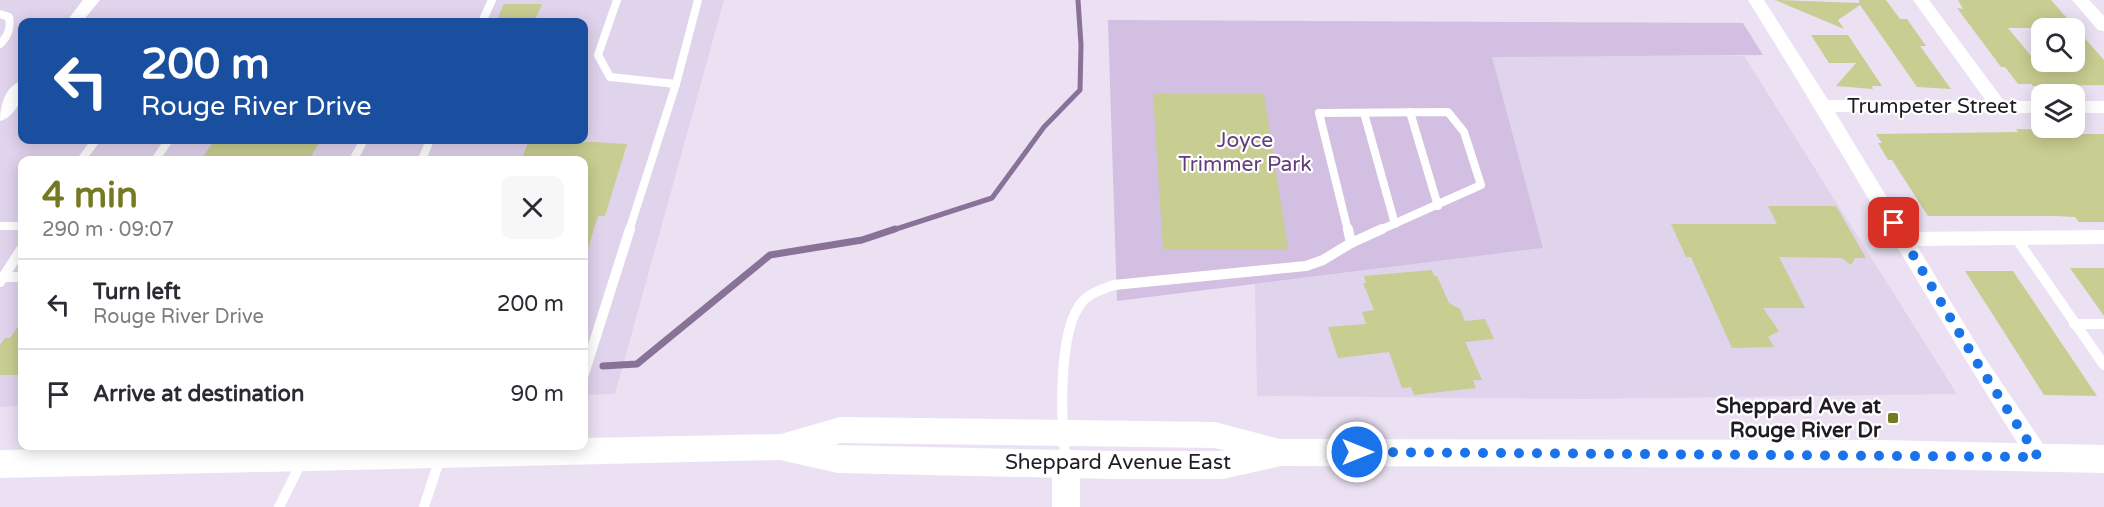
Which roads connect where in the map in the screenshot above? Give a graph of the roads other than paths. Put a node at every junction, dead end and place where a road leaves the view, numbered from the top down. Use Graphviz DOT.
graph roads {
  1 [pos="92,0"];
  2 [pos="492,0"];
  3 [pos="617,0"];
  4 [pos="698,0"];
  5 [pos="1756,0"];
  6 [pos="1921,0"];
  7 [pos="2080,0"];
  8 [pos="0,14"];
  9 [pos="77,18"];
  10 [pos="484,18"];
  11 [pos="2104,26"];
  12 [pos="0,44"];
  13 [pos="676,84"];
  14 [pos="18,92"];
  15 [pos="1823,106"];
  16 [pos="1999,106"];
  17 [pos="2031,106"];
  18 [pos="2085,107"];
  19 [pos="2104,107"];
  20 [pos="1410,112"];
  21 [pos="1364,113"];
  22 [pos="0,115"];
  23 [pos="1438,206"];
  24 [pos="1395,224"];
  25 [pos="18,225"];
  26 [pos="0,226"];
  27 [pos="2104,237"];
  28 [pos="2016,238"];
  29 [pos="1903,239"];
  30 [pos="1351,243"];
  31 [pos="18,254"];
  32 [pos="18,277"];
  33 [pos="1,279"];
  34 [pos="2074,324"];
  35 [pos="2104,324"];
  36 [pos="588,361"];
  37 [pos="2104,364"];
  38 [pos="1062,433"];
  39 [pos="780,447"];
  40 [pos="588,448"];
  41 [pos="521,450"];
  42 [pos="1281,452"];
  43 [pos="442,454"];
  44 [pos="304,456"];
  45 [pos="2038,457"];
  46 [pos="2104,459"];
  47 [pos="1066,463"];
  48 [pos="0,464"];
  49 [pos="279,507"];
  50 [pos="424,507"];
  51 [pos="1066,507"];
  1 -- 9 [label="street"];
  2 -- 10 [label="lane"];
  3 -- 13 [label="lane"];
  4 -- 13 [label="lane"];
  5 -- 15 [label="street"];
  6 -- 16 [label="street"];
  7 -- 11 [label="street"];
  8 -- 12 [label="lane"];
  13 -- 36 [label="lane"];
  14 -- 22 [label="street"];
  15 -- 16 [label="street, Trumpeter Street"];
  15 -- 29 [label="street"];
  16 -- 17 [label="street, Trumpeter Street"];
  18 -- 19 [label="street"];
  20 -- 21 [label="lane"];
  20 -- 23 [label="lane"];
  20 -- 23 [label="lane"];
  21 -- 24 [label="lane"];
  21 -- 30 [label="lane"];
  23 -- 24 [label="lane"];
  24 -- 30 [label="lane"];
  25 -- 26 [label="lane"];
  27 -- 28 [label="street"];
  28 -- 29 [label="street"];
  28 -- 34 [label="lane"];
  29 -- 45 [label="street"];
  30 -- 38 [label="lane"];
  31 -- 33 [label="lane"];
  32 -- 33 [label="lane"];
  34 -- 35 [label="lane"];
  34 -- 37 [label="lane"];
  38 -- 39 [label="main road, Sheppard Avenue East"];
  38 -- 42 [label="main road, Sheppard Avenue East"];
  38 -- 47 [label="lane"];
  39 -- 40 [label="main road, Sheppard Avenue East"];
  39 -- 47 [label="main road, Sheppard Avenue East"];
  41 -- 43 [label="main road, Sheppard Avenue East"];
  42 -- 45 [label="main road, Sheppard Avenue East"];
  42 -- 47 [label="main road, Sheppard Avenue East"];
  43 -- 44 [label="main road, Sheppard Avenue East"];
  43 -- 50 [label="lane"];
  44 -- 48 [label="main road, Sheppard Avenue East"];
  44 -- 49 [label="lane"];
  45 -- 46 [label="main road, Sheppard Avenue East"];
  47 -- 51 [label="street"];
}
